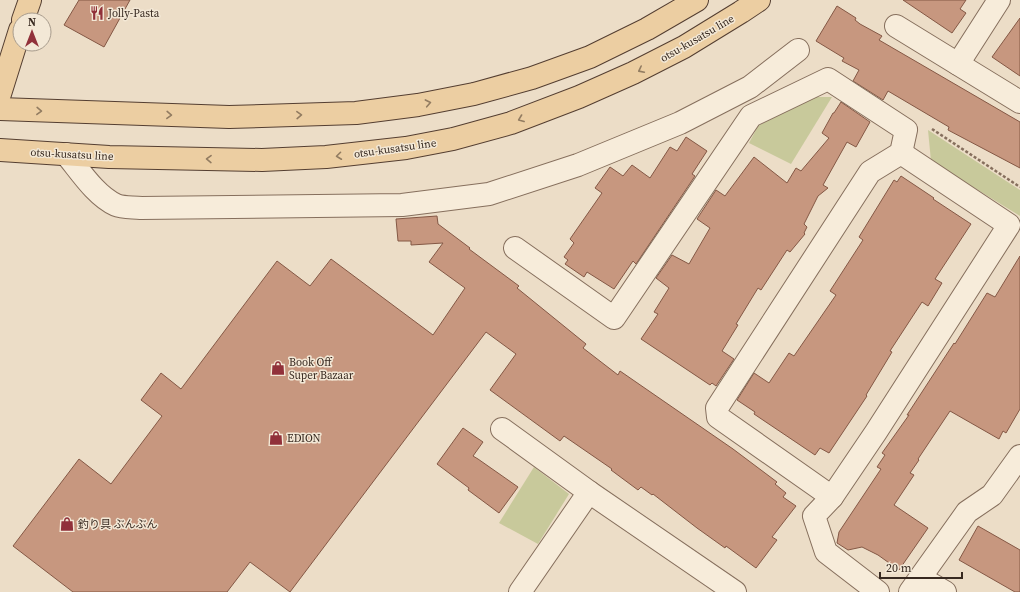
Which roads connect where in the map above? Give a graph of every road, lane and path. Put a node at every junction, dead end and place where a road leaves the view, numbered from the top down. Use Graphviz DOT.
graph roads {
  1 [pos="30,0"];
  2 [pos="697,0"];
  3 [pos="759,0"];
  4 [pos="999,0"];
  5 [pos="26,12"];
  6 [pos="896,26"];
  7 [pos="798,50"];
  8 [pos="13,52"];
  9 [pos="958,64"];
  10 [pos="0,94"];
  11 [pos="1020,102"];
  12 [pos="0,110"];
  13 [pos="906,130"];
  14 [pos="0,150"];
  15 [pos="901,153"];
  16 [pos="66,154"];
  17 [pos="1020,187"];
  18 [pos="515,248"];
  19 [pos="502,429"];
  20 [pos="1020,456"];
  21 [pos="589,492"];
  22 [pos="832,497"];
  23 [pos="915,585"];
  24 [pos="520,592"];
  25 [pos="735,592"];
  26 [pos="878,592"];
  27 [pos="945,592"];
  1 -- 5 [label="main road"];
  12 -- 2 [label="main road, one-way"];
  3 -- 16 [label="main road, otsu-kusatsu line, one-way"];
  4 -- 9 [label="street"];
  6 -- 9 [label="street"];
  7 -- 16 [label="street"];
  8 -- 10 [label="main road"];
  9 -- 11 [label="street"];
  13 -- 15 [label="street"];
  13 -- 17 [label="path"];
  13 -- 18 [label="street"];
  14 -- 16 [label="main road, otsu-kusatsu line"];
  15 -- 22 [label="street"];
  15 -- 22 [label="street"];
  19 -- 21 [label="street"];
  20 -- 23 [label="street"];
  21 -- 24 [label="street"];
  21 -- 25 [label="street"];
  22 -- 26 [label="street"];
  23 -- 27 [label="street"];
}
